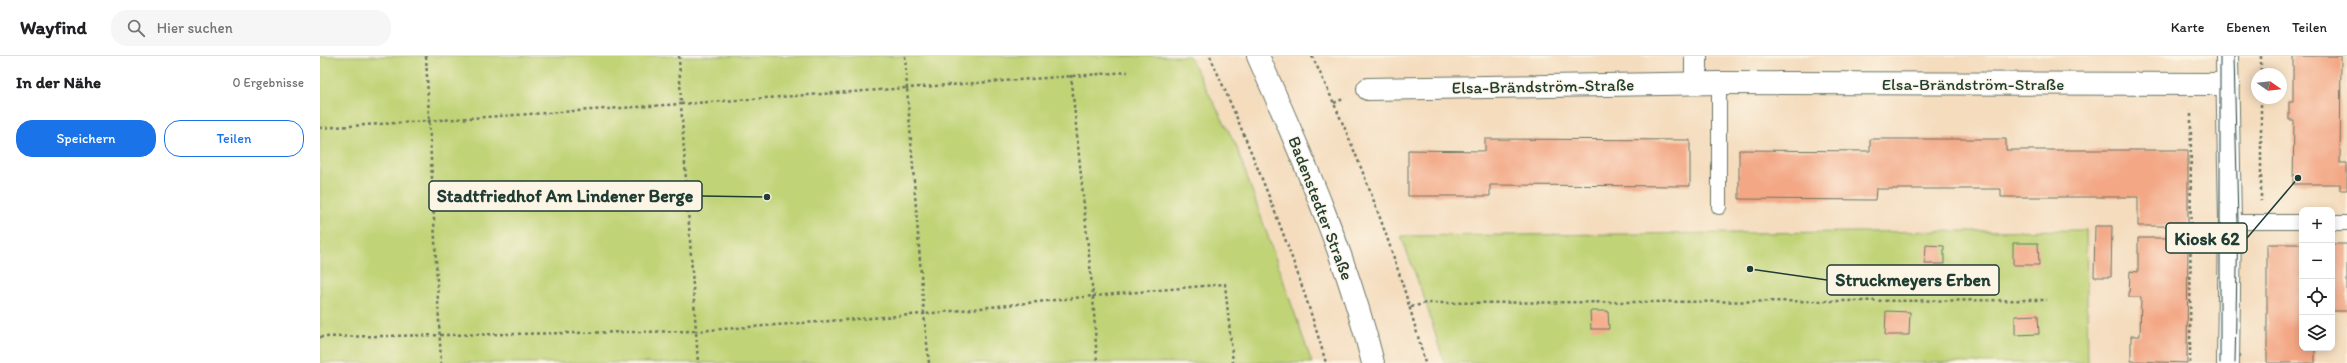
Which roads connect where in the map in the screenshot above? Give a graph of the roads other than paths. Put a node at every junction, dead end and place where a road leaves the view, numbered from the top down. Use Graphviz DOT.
graph roads {
  1 [pos="1258,56"];
  2 [pos="1696,56"];
  3 [pos="2227,56"];
  4 [pos="1719,82"];
  5 [pos="1696,83"];
  6 [pos="2228,84"];
  7 [pos="1368,89"];
  8 [pos="1719,207"];
  9 [pos="2230,222"];
  10 [pos="2299,222"];
  11 [pos="2335,223"];
  12 [pos="2347,223"];
  13 [pos="1373,363"];
  14 [pos="2228,363"];
  1 -- 13 [label="street, Badenstedter Straße"];
  2 -- 5 [label="street"];
  3 -- 6 [label="street"];
  4 -- 5 [label="street, Elsa-Brändström-Straße"];
  4 -- 6 [label="street, Elsa-Brändström-Straße"];
  4 -- 8 [label="lane"];
  5 -- 7 [label="street, Elsa-Brändström-Straße"];
  6 -- 9 [label="street"];
  9 -- 10 [label="lane"];
  9 -- 14 [label="street"];
  11 -- 12 [label="lane"];
}
